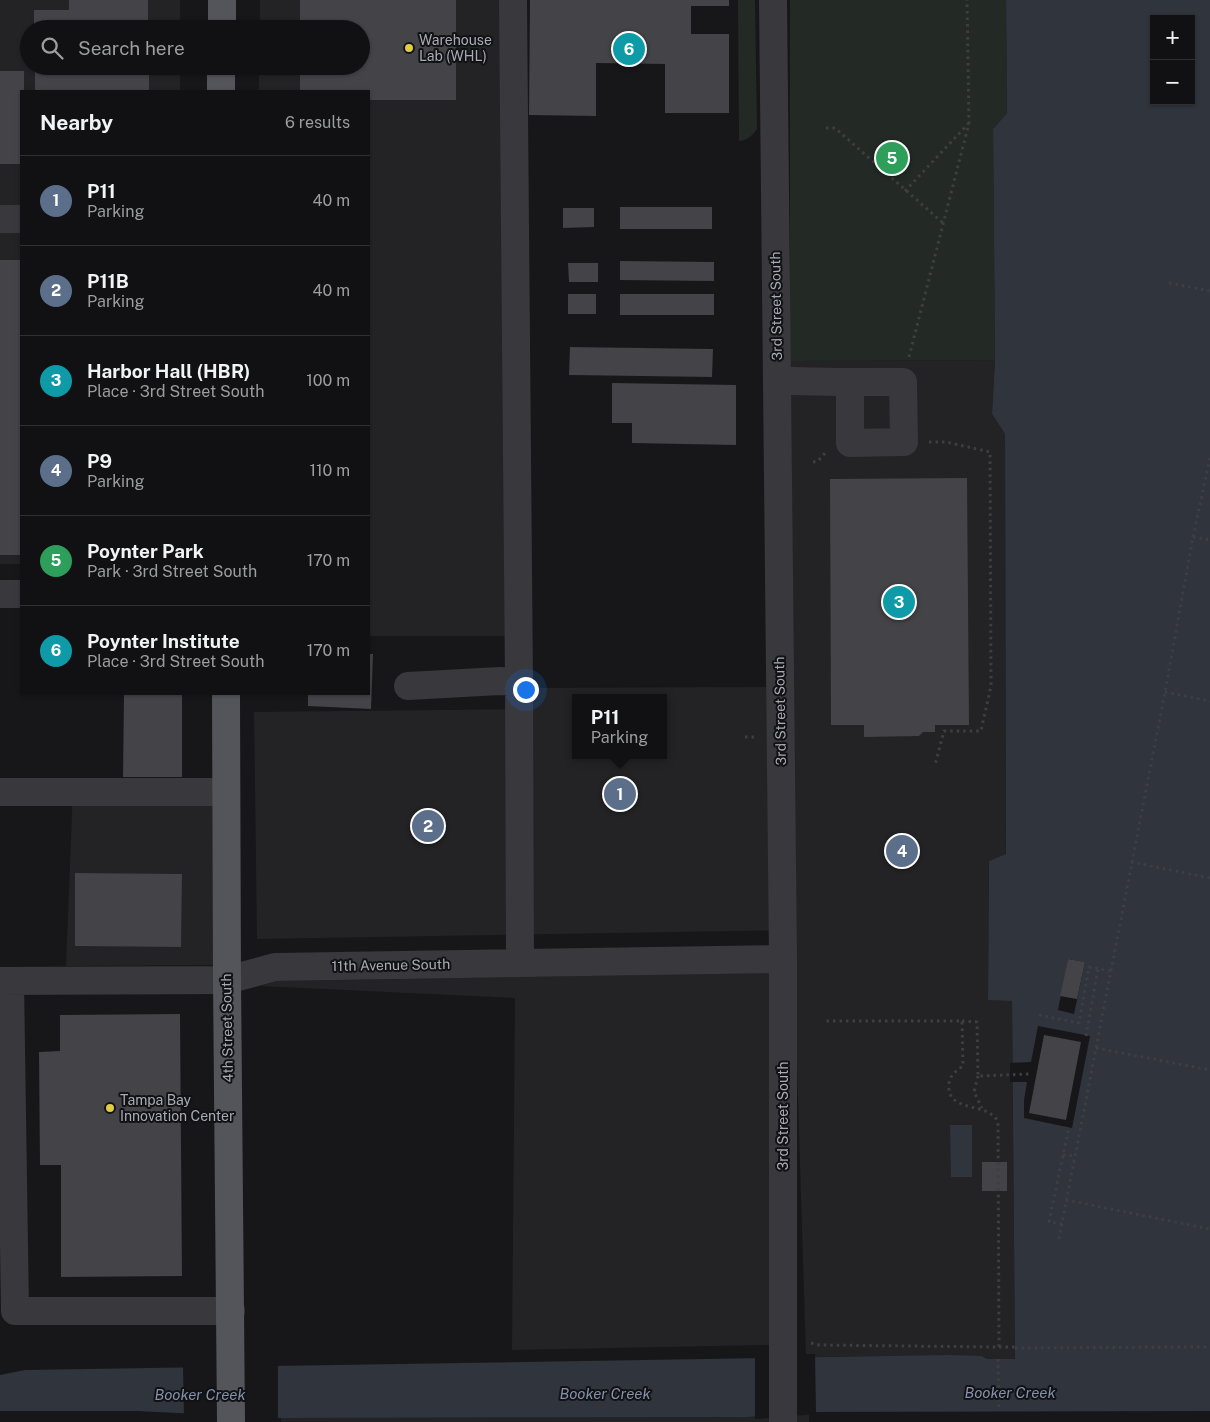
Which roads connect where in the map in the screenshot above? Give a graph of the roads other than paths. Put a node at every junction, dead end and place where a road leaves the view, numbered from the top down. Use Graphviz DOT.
graph roads {
  1 [pos="222,0"];
  2 [pos="513,0"];
  3 [pos="773,0"];
  4 [pos="222,20"];
  5 [pos="221,75"];
  6 [pos="221,90"];
  7 [pos="0,219"];
  8 [pos="20,219"];
  9 [pos="777,380"];
  10 [pos="850,382"];
  11 [pos="0,594"];
  12 [pos="20,594"];
  13 [pos="519,682"];
  14 [pos="408,686"];
  15 [pos="226,695"];
  16 [pos="0,792"];
  17 [pos="226,792"];
  18 [pos="783,958"];
  19 [pos="520,963"];
  20 [pos="227,980"];
  21 [pos="5,981"];
  22 [pos="231,1311"];
  23 [pos="232,1422"];
  24 [pos="782,1422"];
  1 -- 4 [label="main road"];
  2 -- 13 [label="street"];
  3 -- 9 [label="street, 3rd Street South"];
  5 -- 6 [label="main road"];
  7 -- 8 [label="street"];
  9 -- 10 [label="street"];
  9 -- 18 [label="street, 3rd Street South"];
  10 -- 10 [label="street"];
  11 -- 12 [label="street"];
  13 -- 14 [label="street"];
  13 -- 19 [label="street"];
  15 -- 17 [label="main road, 4th Street South"];
  16 -- 17 [label="street"];
  17 -- 20 [label="main road, 4th Street South"];
  18 -- 19 [label="street, 11th Avenue South"];
  18 -- 24 [label="street, 3rd Street South"];
  19 -- 20 [label="street, 11th Avenue South"];
  20 -- 21 [label="street, 11th Avenue South"];
  20 -- 22 [label="main road, 4th Street South"];
  21 -- 22 [label="street"];
  22 -- 23 [label="main road, 4th Street South"];
}
